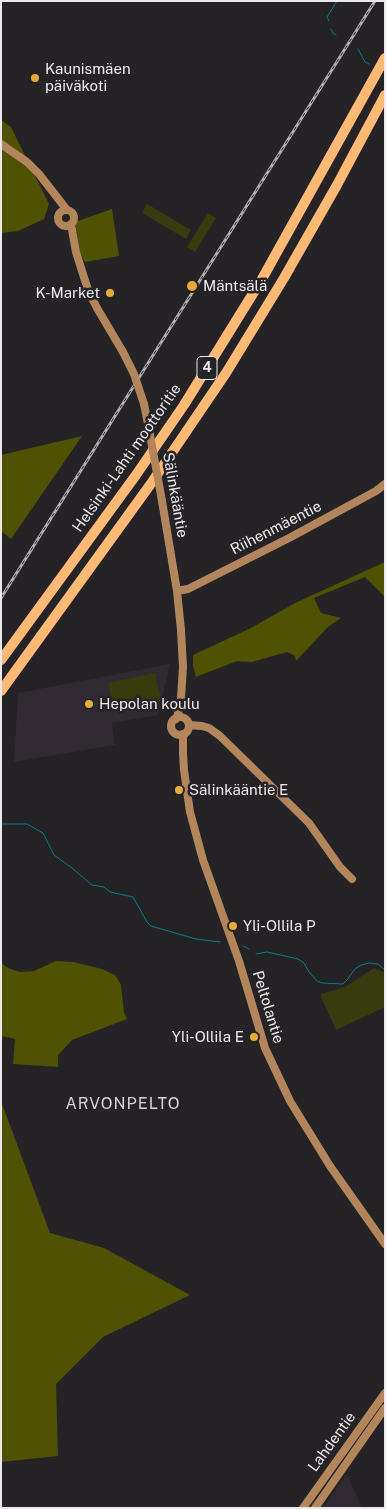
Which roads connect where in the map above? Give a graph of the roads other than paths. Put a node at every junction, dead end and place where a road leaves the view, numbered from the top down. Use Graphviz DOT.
graph roads {
  1 [pos="385,58"];
  2 [pos="385,96"];
  3 [pos="1,144"];
  4 [pos="64,211"];
  5 [pos="68,225"];
  6 [pos="385,484"];
  7 [pos="177,591"];
  8 [pos="1,660"];
  9 [pos="1,691"];
  10 [pos="181,698"];
  11 [pos="176,719"];
  12 [pos="187,722"];
  13 [pos="181,734"];
  14 [pos="352,879"];
  15 [pos="385,1244"];
  16 [pos="385,1393"];
  17 [pos="385,1408"];
  18 [pos="303,1508"];
  19 [pos="315,1508"];
  1 -- 8 [label="highway, Helsinki-Lahti moottoritie / 4"];
  2 -- 9 [label="highway, 4"];
  3 -- 4 [label="main road"];
  4 -- 5 [label="main road"];
  4 -- 5 [label="main road"];
  5 -- 7 [label="main road, Sälinkääntie, bridge"];
  6 -- 7 [label="main road, Riihenmäentie"];
  7 -- 10 [label="main road, Sälinkääntie"];
  10 -- 11 [label="main road, Sälinkääntie"];
  10 -- 12 [label="main road, Sälinkääntie"];
  11 -- 12 [label="main road"];
  11 -- 13 [label="main road"];
  12 -- 13 [label="main road"];
  12 -- 14 [label="main road"];
  13 -- 15 [label="main road, Peltolantie"];
  16 -- 18 [label="main road, Lahdentie"];
  17 -- 19 [label="main road, Lahdentie"];
}
